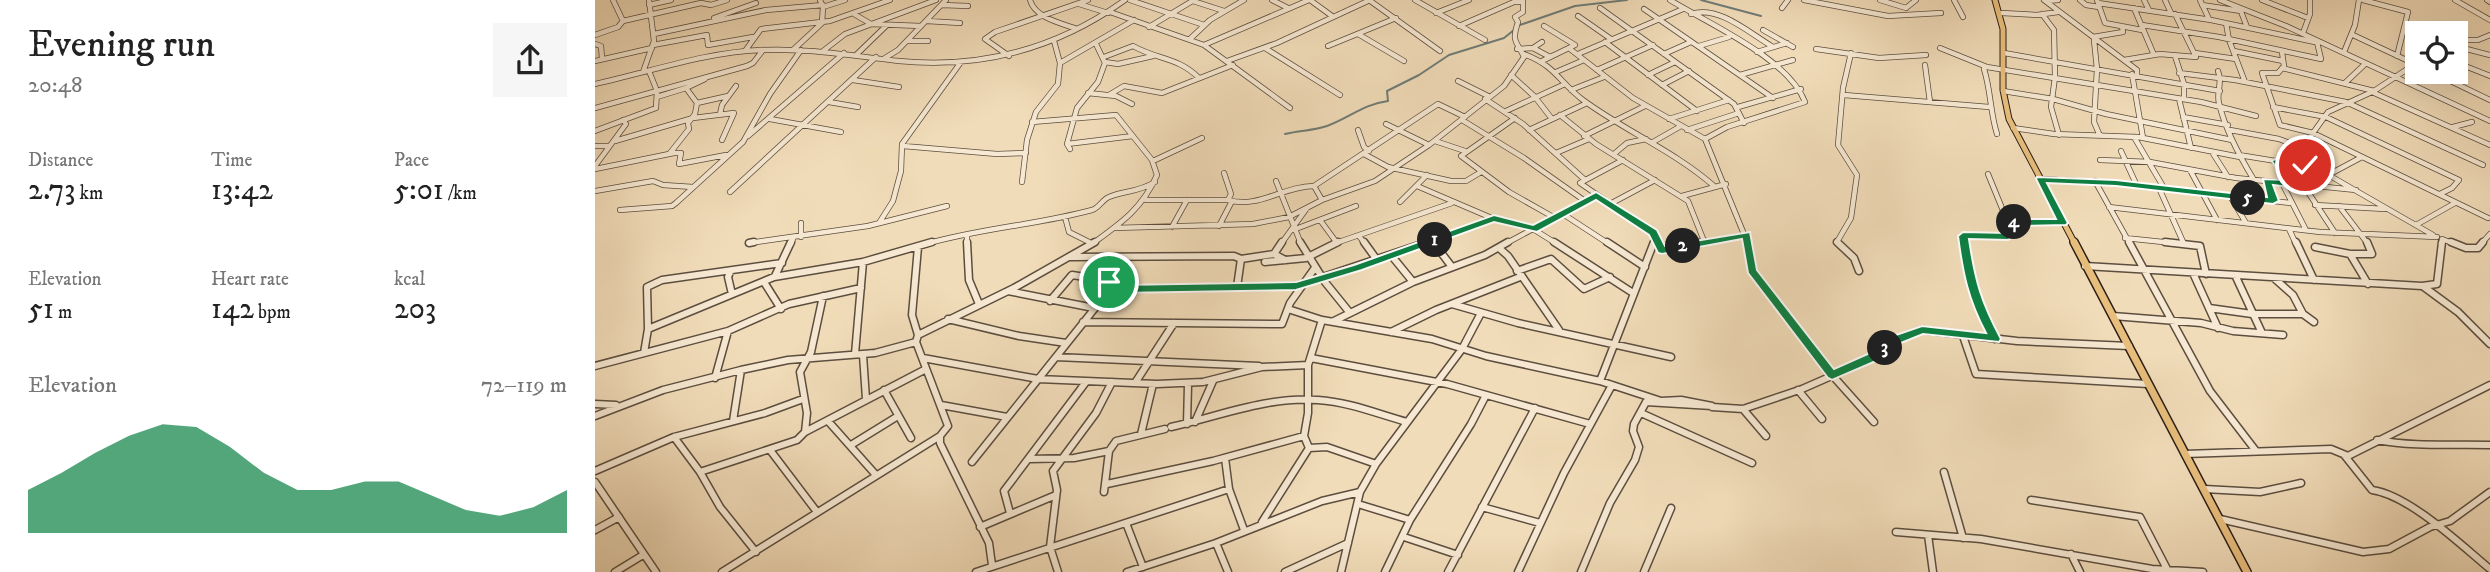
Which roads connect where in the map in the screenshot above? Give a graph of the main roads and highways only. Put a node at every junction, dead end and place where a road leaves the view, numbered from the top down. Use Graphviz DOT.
graph roads {
  1 [pos="1996,0"];
  2 [pos="2247,572"];
  1 -- 2 [label="main road"];
}
